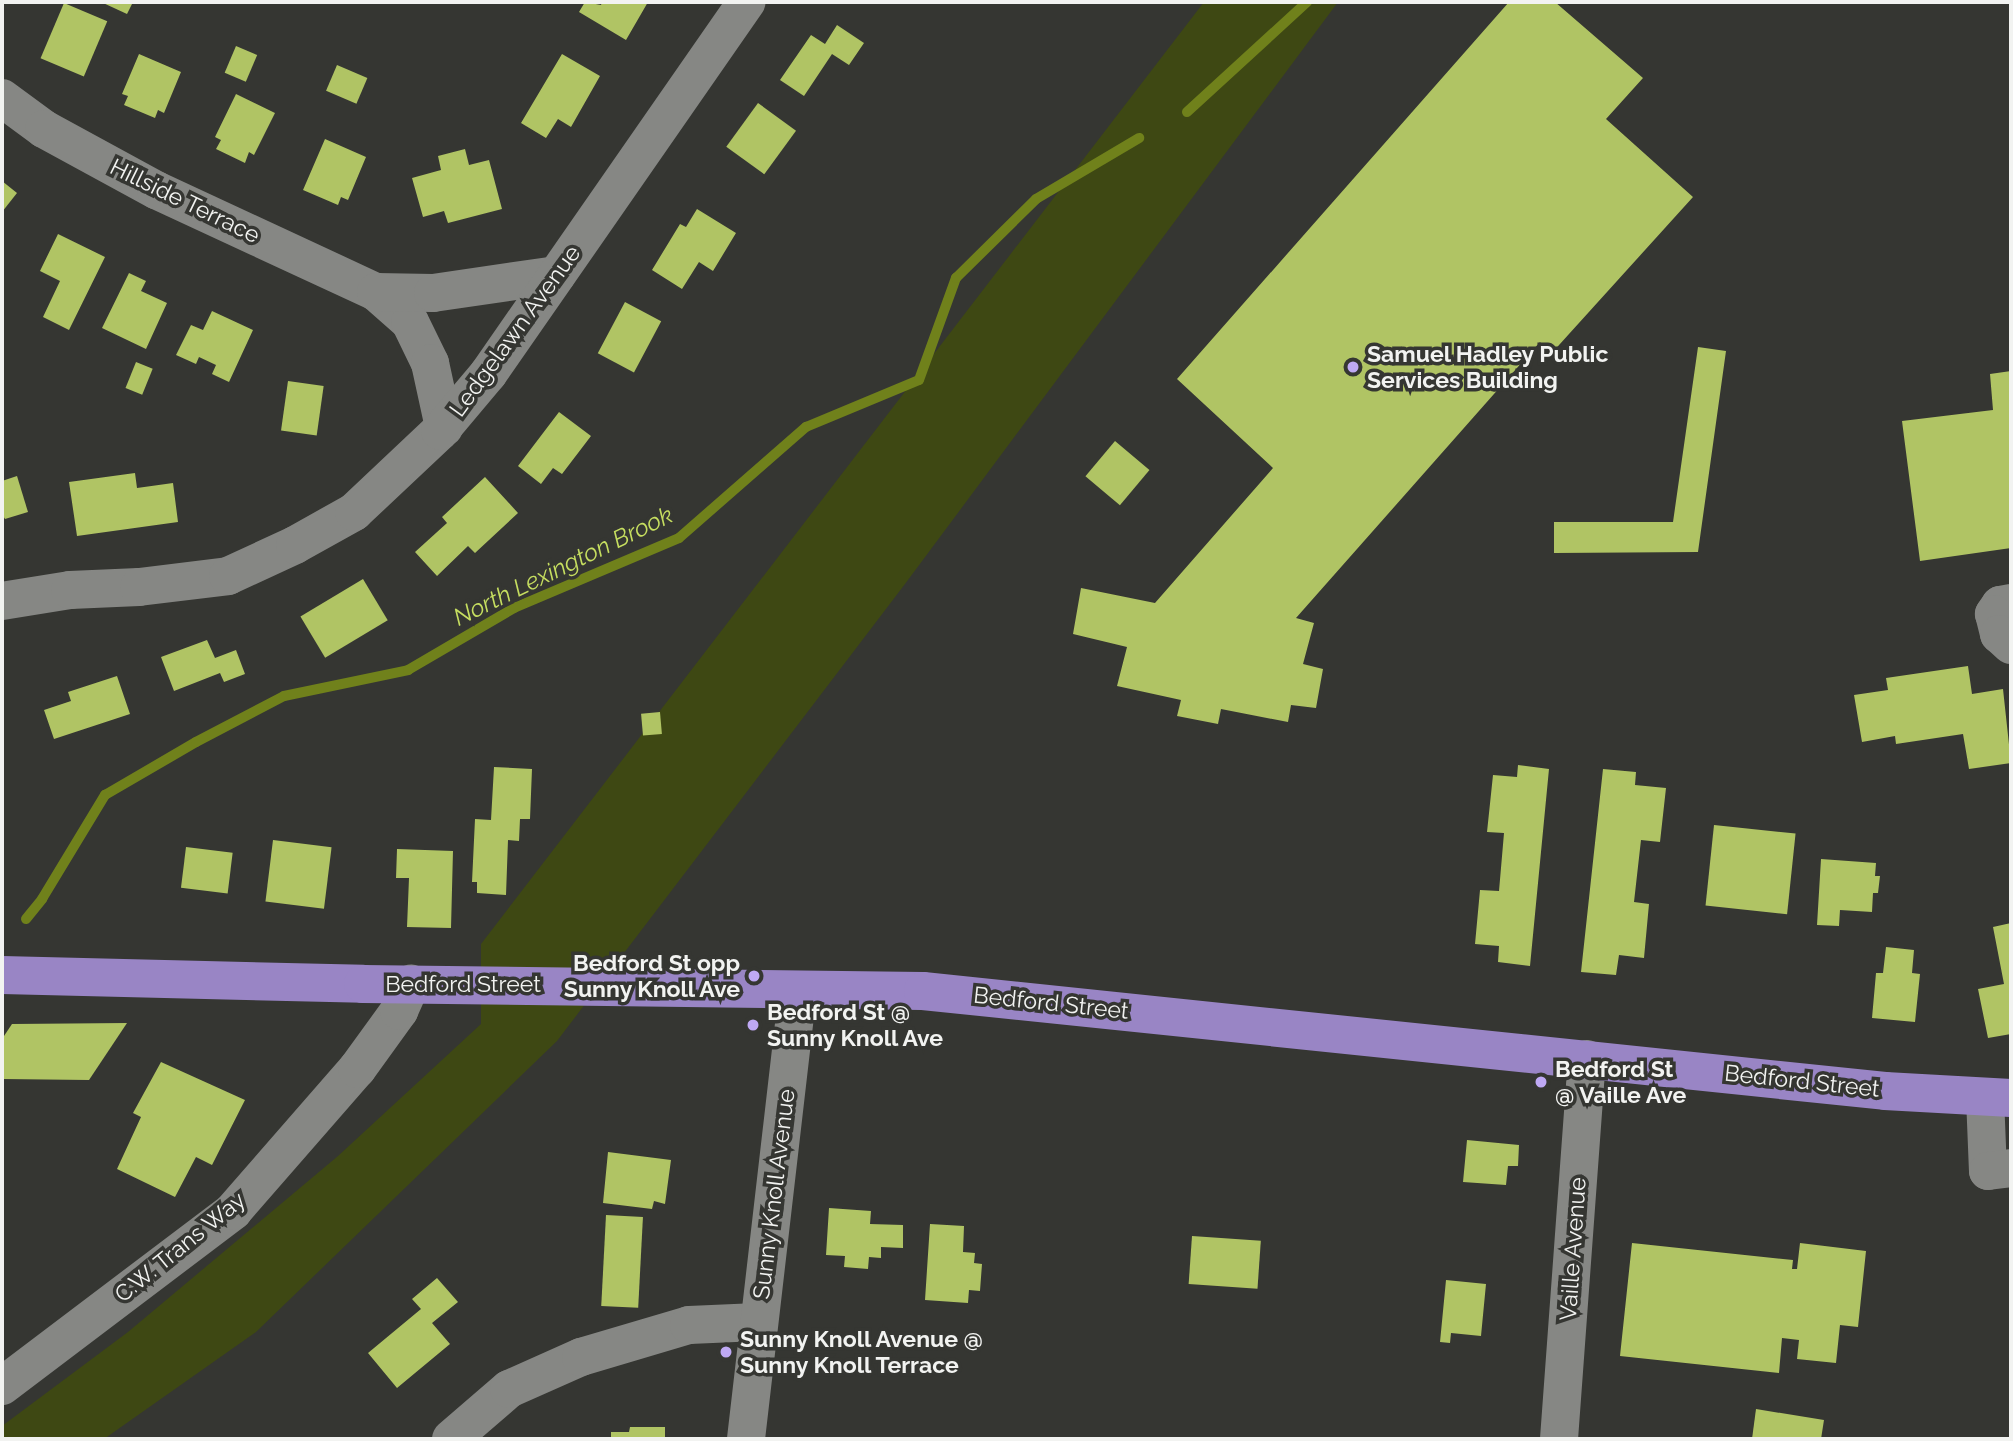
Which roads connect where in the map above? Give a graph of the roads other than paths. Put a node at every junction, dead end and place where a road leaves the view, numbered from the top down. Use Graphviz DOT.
graph roads {
  1 [pos="747,2"];
  2 [pos="2,98"];
  3 [pos="557,275"];
  4 [pos="376,292"];
  5 [pos="444,427"];
  6 [pos="2,601"];
  7 [pos="2011,603"];
  8 [pos="2011,645"];
  9 [pos="2,975"];
  10 [pos="411,985"];
  11 [pos="797,990"];
  12 [pos="1587,1059"];
  13 [pos="1998,1097"];
  14 [pos="1999,1169"];
  15 [pos="758,1322"];
  16 [pos="2,1386"];
  17 [pos="451,1439"];
  18 [pos="746,1439"];
  19 [pos="1559,1439"];
  1 -- 3 [label="street, Ledgelawn Avenue"];
  2 -- 4 [label="street, Hillside Terrace"];
  3 -- 4 [label="street, Hillside Terrace"];
  3 -- 5 [label="street, Ledgelawn Avenue"];
  4 -- 5 [label="street, Hillside Terrace"];
  5 -- 6 [label="street, Ledgelawn Avenue"];
  7 -- 8 [label="street"];
  9 -- 10 [label="main road, Bedford Street"];
  10 -- 11 [label="main road, Bedford Street"];
  10 -- 16 [label="street, C.W. Trans Way"];
  11 -- 12 [label="main road, Bedford Street"];
  11 -- 15 [label="street, Sunny Knoll Avenue"];
  12 -- 13 [label="main road, Bedford Street"];
  12 -- 19 [label="street, Vaille Avenue"];
  13 -- 14 [label="street"];
  15 -- 17 [label="street"];
  15 -- 18 [label="street, Sunny Knoll Avenue"];
}
